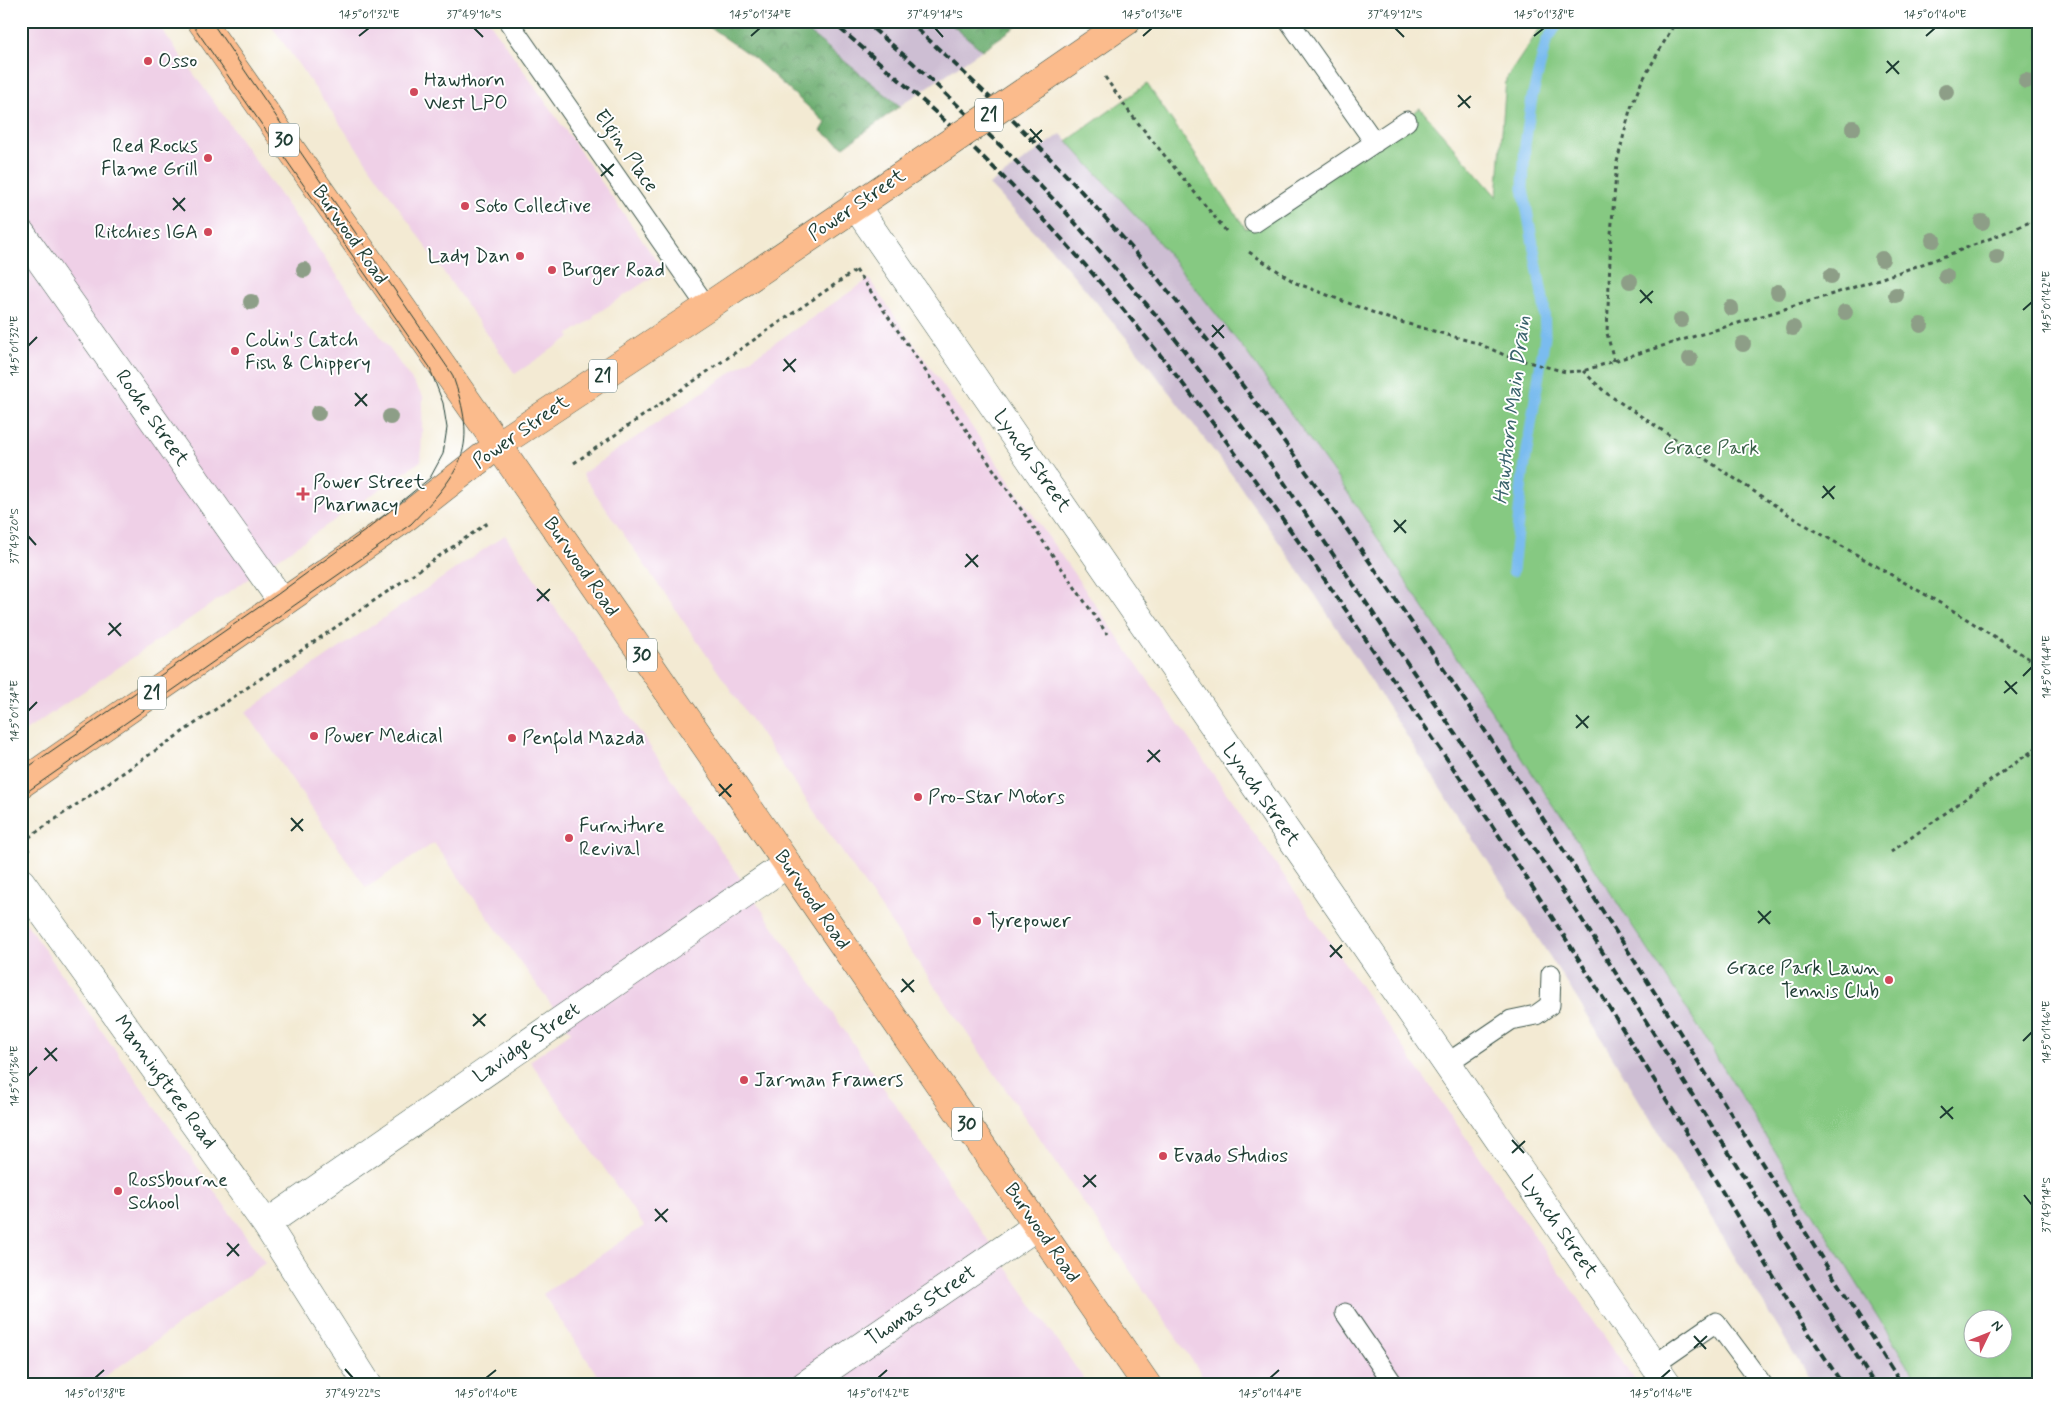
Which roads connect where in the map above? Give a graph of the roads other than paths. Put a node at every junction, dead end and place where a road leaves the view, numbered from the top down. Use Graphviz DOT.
graph roads {
  1 [pos="201,21"];
  2 [pos="508,21"];
  3 [pos="1127,21"];
  4 [pos="1289,21"];
  5 [pos="1407,122"];
  6 [pos="1375,142"];
  7 [pos="855,205"];
  8 [pos="1254,223"];
  9 [pos="21,233"];
  10 [pos="707,308"];
  11 [pos="498,445"];
  12 [pos="283,602"];
  13 [pos="21,784"];
  14 [pos="787,864"];
  15 [pos="21,882"];
  16 [pos="1551,974"];
  17 [pos="1446,1064"];
  18 [pos="266,1224"];
  19 [pos="1037,1226"];
  20 [pos="1345,1313"];
  21 [pos="1661,1375"];
  22 [pos="368,1385"];
  23 [pos="805,1385"];
  24 [pos="1147,1385"];
  25 [pos="1394,1385"];
  26 [pos="1763,1385"];
  1 -- 11 [label="main road, Burwood Road / 30"];
  2 -- 10 [label="lane, Elgin Place"];
  3 -- 7 [label="main road, Power Street / 21, bridge"];
  4 -- 6 [label="lane"];
  5 -- 6 [label="lane"];
  6 -- 8 [label="lane"];
  7 -- 10 [label="main road, Power Street / 21"];
  7 -- 17 [label="street, Lynch Street"];
  9 -- 12 [label="street, Roche Street"];
  10 -- 11 [label="main road, Power Street / 21"];
  11 -- 12 [label="main road, Power Street / 21"];
  11 -- 14 [label="main road, Burwood Road / 30"];
  12 -- 13 [label="main road, Power Street / 21"];
  14 -- 18 [label="street, Lavidge Street"];
  14 -- 19 [label="main road, Burwood Road / 30"];
  15 -- 18 [label="street, Manningtree Road"];
  16 -- 17 [label="lane"];
  17 -- 21 [label="street, Lynch Street"];
  18 -- 22 [label="street, Manningtree Road"];
  19 -- 23 [label="street, Thomas Street"];
  19 -- 24 [label="main road, Burwood Road / 30"];
  20 -- 25 [label="lane"];
  21 -- 26 [label="lane"];
}
